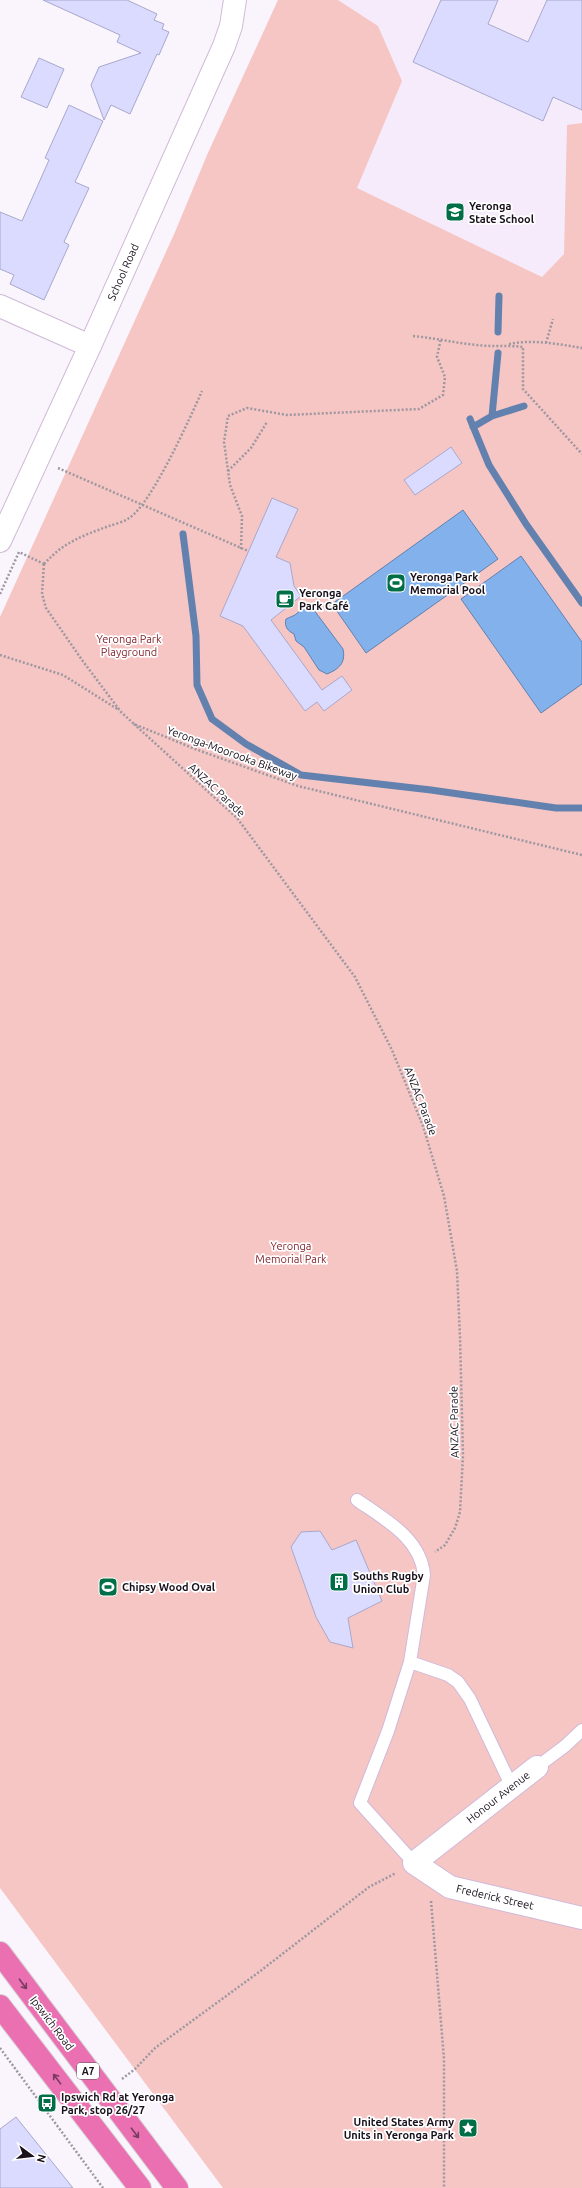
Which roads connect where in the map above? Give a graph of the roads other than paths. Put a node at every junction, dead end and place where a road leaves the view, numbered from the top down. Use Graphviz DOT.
graph roads {
  1 [pos="235,0"];
  2 [pos="0,306"];
  3 [pos="90,346"];
  4 [pos="0,541"];
  5 [pos="357,1500"];
  6 [pos="410,1662"];
  7 [pos="582,1730"];
  8 [pos="537,1767"];
  9 [pos="512,1787"];
  10 [pos="422,1869"];
  11 [pos="582,1918"];
  12 [pos="0,1953"];
  13 [pos="0,2006"];
  14 [pos="140,2188"];
  15 [pos="177,2188"];
  1 -- 3 [label="street, School Road"];
  2 -- 3 [label="street"];
  3 -- 4 [label="street, School Road"];
  5 -- 6 [label="lane"];
  6 -- 9 [label="lane"];
  6 -- 10 [label="lane"];
  7 -- 8 [label="lane, Honour Avenue"];
  8 -- 9 [label="street, Honour Avenue"];
  9 -- 10 [label="street, Honour Avenue"];
  10 -- 11 [label="street, Frederick Street"];
  12 -- 15 [label="highway, Ipswich Road / A7, one-way"];
  14 -- 13 [label="highway, A7, one-way"];
}
